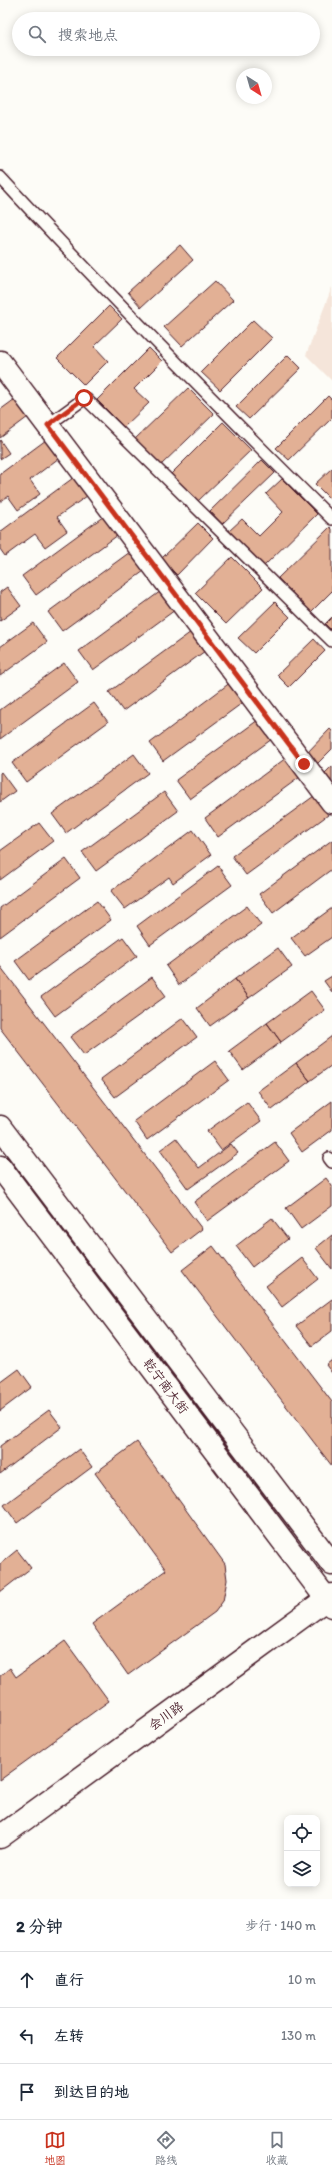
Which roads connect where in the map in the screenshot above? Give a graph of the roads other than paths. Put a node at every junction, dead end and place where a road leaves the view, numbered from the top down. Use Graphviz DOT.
graph roads {
  1 [pos="0,177"];
  2 [pos="0,362"];
  3 [pos="48,425"];
  4 [pos="332,518"];
  5 [pos="332,641"];
  6 [pos="332,802"];
  7 [pos="0,1127"];
  8 [pos="0,1167"];
  9 [pos="332,1564"];
  10 [pos="330,1600"];
  11 [pos="0,1837"];
  1 -- 4 [label="lane"];
  2 -- 3 [label="main road"];
  3 -- 5 [label="lane"];
  3 -- 6 [label="main road"];
  7 -- 9 [label="main road, 乾宁南大街"];
  8 -- 10 [label="main road, 乾宁南大街"];
  10 -- 11 [label="main road, 会川路"];
}
